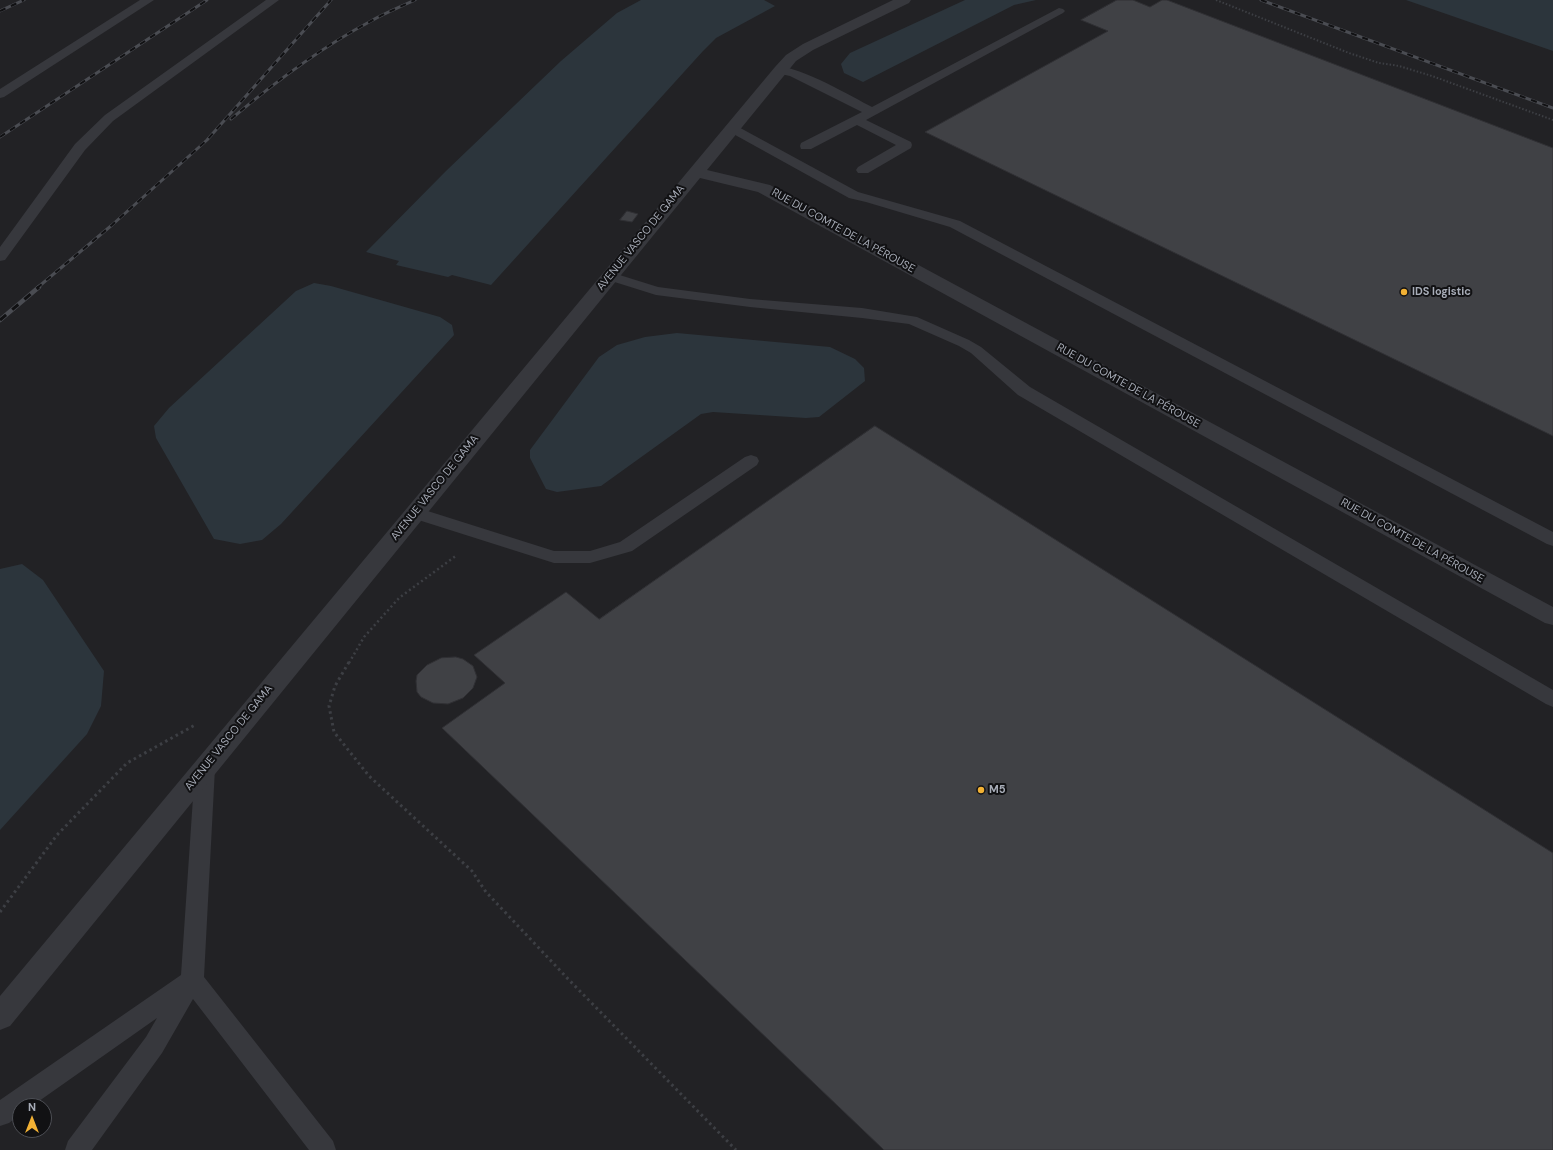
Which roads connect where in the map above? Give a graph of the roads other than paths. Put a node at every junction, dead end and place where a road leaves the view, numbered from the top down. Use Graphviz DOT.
graph roads {
  1 [pos="148,0"];
  2 [pos="273,0"];
  3 [pos="904,0"];
  4 [pos="1059,11"];
  5 [pos="780,70"];
  6 [pos="0,94"];
  7 [pos="872,112"];
  8 [pos="857,120"];
  9 [pos="733,128"];
  10 [pos="806,146"];
  11 [pos="863,170"];
  12 [pos="696,172"];
  13 [pos="0,257"];
  14 [pos="610,276"];
  15 [pos="751,461"];
  16 [pos="415,513"];
  17 [pos="1553,540"];
  18 [pos="1553,617"];
  19 [pos="1553,699"];
  20 [pos="205,768"];
  21 [pos="192,980"];
  22 [pos="0,1017"];
  23 [pos="0,1114"];
  24 [pos="78,1150"];
  25 [pos="324,1150"];
  1 -- 6 [label="lane"];
  2 -- 13 [label="lane"];
  3 -- 5 [label="street, AVENUE VASCO DE GAMA"];
  4 -- 7 [label="lane"];
  5 -- 7 [label="lane"];
  5 -- 9 [label="street, AVENUE VASCO DE GAMA"];
  7 -- 8 [label="lane"];
  8 -- 10 [label="lane"];
  8 -- 11 [label="lane"];
  9 -- 12 [label="street, AVENUE VASCO DE GAMA"];
  9 -- 17 [label="lane"];
  12 -- 14 [label="street, AVENUE VASCO DE GAMA"];
  12 -- 18 [label="street, RUE DU COMTE DE LA PÉROUSE"];
  14 -- 16 [label="street, AVENUE VASCO DE GAMA"];
  14 -- 19 [label="lane"];
  15 -- 16 [label="lane"];
  16 -- 20 [label="street, AVENUE VASCO DE GAMA"];
  20 -- 21 [label="lane"];
  20 -- 22 [label="street, AVENUE VASCO DE GAMA"];
  21 -- 23 [label="lane"];
  21 -- 24 [label="lane"];
  21 -- 25 [label="lane"];
}
